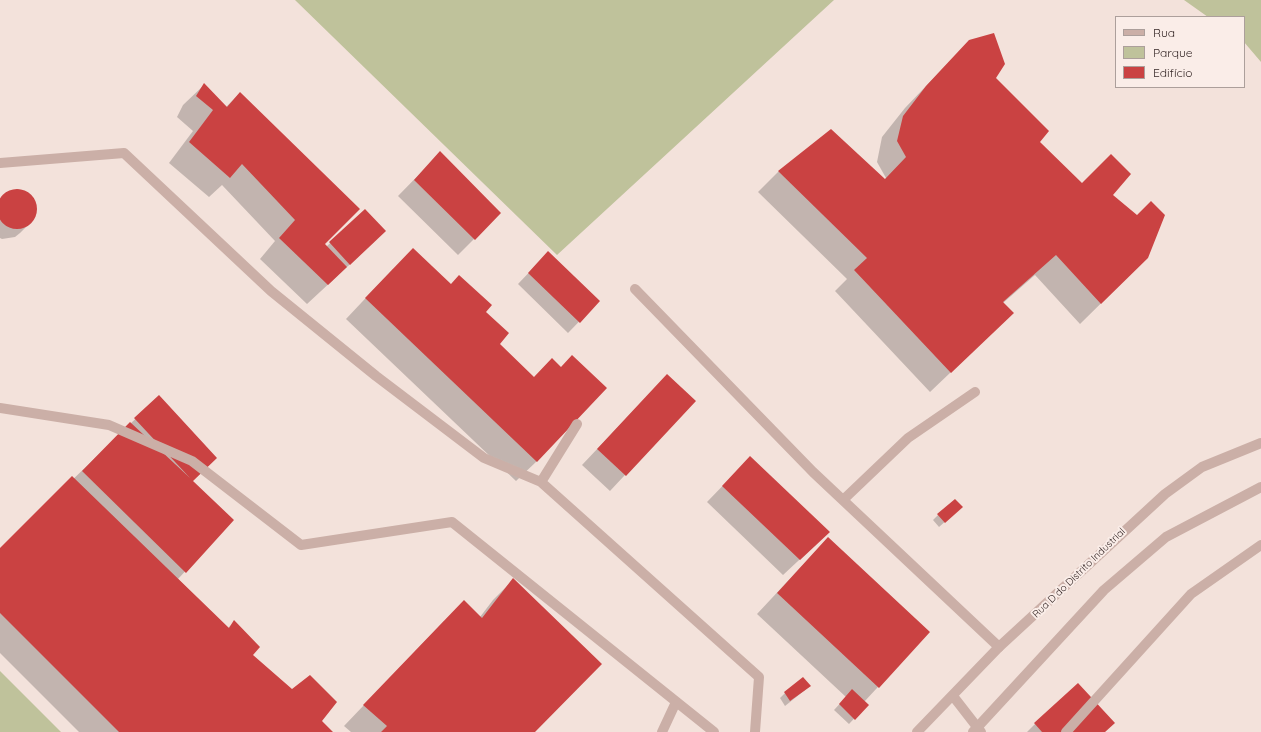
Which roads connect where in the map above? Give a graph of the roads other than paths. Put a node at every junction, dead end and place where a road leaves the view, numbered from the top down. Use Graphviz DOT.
graph roads {
  1 [pos="0,163"];
  2 [pos="635,289"];
  3 [pos="975,392"];
  4 [pos="0,408"];
  5 [pos="577,424"];
  6 [pos="1261,443"];
  7 [pos="541,482"];
  8 [pos="1261,487"];
  9 [pos="843,500"];
  10 [pos="1261,545"];
  11 [pos="1000,647"];
  12 [pos="953,696"];
  13 [pos="676,702"];
  14 [pos="977,731"];
  15 [pos="662,732"];
  16 [pos="714,732"];
  17 [pos="755,732"];
  18 [pos="917,732"];
  19 [pos="1066,732"];
  1 -- 7 [label="street"];
  2 -- 9 [label="street"];
  3 -- 9 [label="street"];
  4 -- 13 [label="street"];
  5 -- 7 [label="street"];
  6 -- 11 [label="street, Rua D do Distrito Industrial"];
  7 -- 17 [label="street"];
  8 -- 14 [label="street"];
  9 -- 11 [label="street"];
  10 -- 19 [label="street"];
  11 -- 12 [label="street, Rua D do Distrito Industrial"];
  12 -- 14 [label="street"];
  12 -- 18 [label="street, Rua D do Distrito Industrial"];
  13 -- 15 [label="street"];
  13 -- 16 [label="street"];
}
